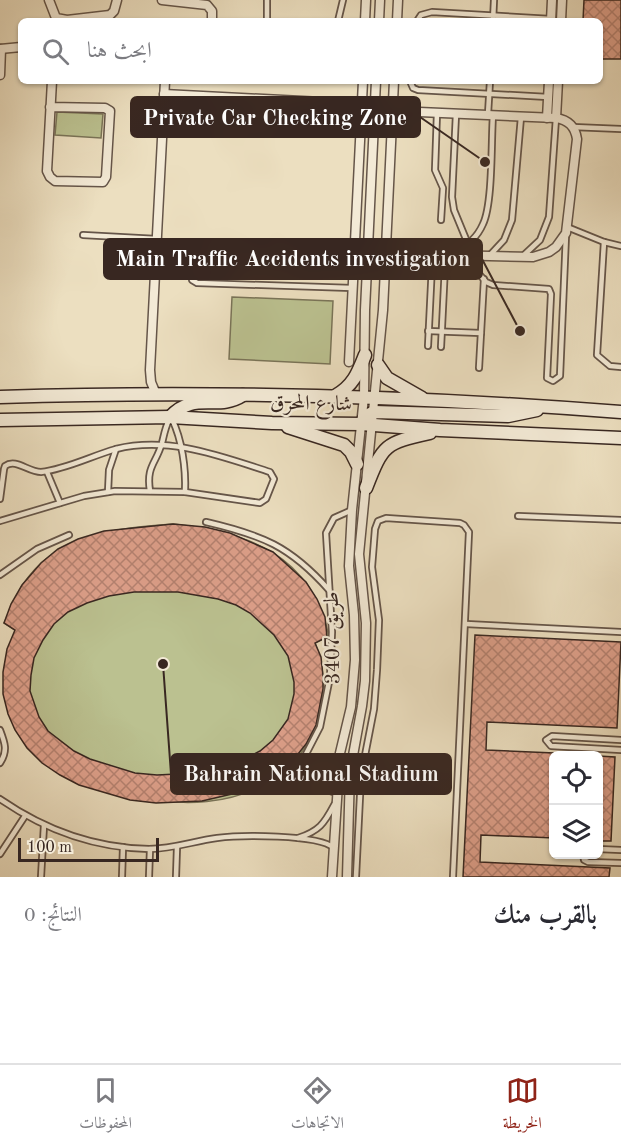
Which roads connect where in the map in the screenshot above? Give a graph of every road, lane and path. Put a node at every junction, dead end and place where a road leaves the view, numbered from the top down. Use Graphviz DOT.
graph roads {
  1 [pos="48,0"];
  2 [pos="117,0"];
  3 [pos="162,0"];
  4 [pos="267,0"];
  5 [pos="343,0"];
  6 [pos="366,0"];
  7 [pos="380,0"];
  8 [pos="406,0"];
  9 [pos="494,0"];
  10 [pos="552,0"];
  11 [pos="562,0"];
  12 [pos="398,5"];
  13 [pos="56,18"];
  14 [pos="96,18"];
  15 [pos="212,18"];
  16 [pos="267,18"];
  17 [pos="339,18"];
  18 [pos="365,18"];
  19 [pos="379,18"];
  20 [pos="419,18"];
  21 [pos="484,18"];
  22 [pos="493,18"];
  23 [pos="554,18"];
  24 [pos="555,18"];
  25 [pos="18,48"];
  26 [pos="1,49"];
  27 [pos="0,75"];
  28 [pos="52,84"];
  29 [pos="165,84"];
  30 [pos="363,84"];
  31 [pos="376,84"];
  32 [pos="394,84"];
  33 [pos="411,84"];
  34 [pos="490,84"];
  35 [pos="549,84"];
  36 [pos="558,84"];
  37 [pos="164,94"];
  38 [pos="489,94"];
  39 [pos="548,97"];
  40 [pos="361,104"];
  41 [pos="50,107"];
  42 [pos="374,110"];
  43 [pos="393,111"];
  44 [pos="437,113"];
  45 [pos="456,114"];
  46 [pos="490,115"];
  47 [pos="520,117"];
  48 [pos="552,118"];
  49 [pos="573,127"];
  50 [pos="621,129"];
  51 [pos="441,220"];
  52 [pos="567,230"];
  53 [pos="83,235"];
  54 [pos="157,239"];
  55 [pos="604,242"];
  56 [pos="468,244"];
  57 [pos="621,246"];
  58 [pos="367,253"];
  59 [pos="386,254"];
  60 [pos="447,255"];
  61 [pos="489,256"];
  62 [pos="521,256"];
  63 [pos="156,259"];
  64 [pos="193,261"];
  65 [pos="432,265"];
  66 [pos="445,266"];
  67 [pos="353,269"];
  68 [pos="484,279"];
  69 [pos="431,284"];
  70 [pos="444,284"];
  71 [pos="352,288"];
  72 [pos="365,310"];
  73 [pos="383,310"];
  74 [pos="429,312"];
  75 [pos="442,313"];
  76 [pos="428,331"];
  77 [pos="441,332"];
  78 [pos="481,333"];
  79 [pos="428,346"];
  80 [pos="441,347"];
  81 [pos="365,355"];
  82 [pos="348,362"];
  83 [pos="378,365"];
  84 [pos="621,367"];
  85 [pos="479,368"];
  86 [pos="246,393"];
  87 [pos="156,394"];
  88 [pos="334,396"];
  89 [pos="0,397"];
  90 [pos="370,398"];
  91 [pos="426,400"];
  92 [pos="550,406"];
  93 [pos="374,412"];
  94 [pos="621,412"];
  95 [pos="170,417"];
  96 [pos="0,420"];
  97 [pos="272,423"];
  98 [pos="367,425"];
  99 [pos="440,430"];
  100 [pos="621,438"];
  101 [pos="161,445"];
  102 [pos="179,446"];
  103 [pos="116,449"];
  104 [pos="357,464"];
  105 [pos="47,471"];
  106 [pos="366,488"];
  107 [pos="150,491"];
  108 [pos="108,492"];
  109 [pos="185,492"];
  110 [pos="0,499"];
  111 [pos="60,503"];
  112 [pos="352,510"];
  113 [pos="518,516"];
  114 [pos="621,520"];
  115 [pos="0,521"];
  116 [pos="206,522"];
  117 [pos="69,535"];
  118 [pos="0,575"];
  119 [pos="329,590"];
  120 [pos="355,623"];
  121 [pos="366,623"];
  122 [pos="379,623"];
  123 [pos="466,624"];
  124 [pos="621,632"];
  125 [pos="0,730"];
  126 [pos="621,740"];
  127 [pos="621,750"];
  128 [pos="0,763"];
  129 [pos="336,797"];
  130 [pos="0,799"];
  131 [pos="25,816"];
  132 [pos="44,825"];
  133 [pos="295,838"];
  134 [pos="123,847"];
  135 [pos="177,847"];
  136 [pos="334,848"];
  137 [pos="150,849"];
  138 [pos="603,849"];
  139 [pos="621,850"];
  140 [pos="0,854"];
  141 [pos="584,859"];
  142 [pos="621,863"];
  143 [pos="41,877"];
  144 [pos="122,877"];
  145 [pos="149,877"];
  146 [pos="177,877"];
  147 [pos="332,877"];
  148 [pos="346,877"];
  149 [pos="357,877"];
  150 [pos="453,877"];
  1 -- 13 [label="street"];
  2 -- 14 [label="street"];
  3 -- 15 [label="street"];
  4 -- 16 [label="lane"];
  5 -- 17 [label="lane"];
  6 -- 18 [label="street"];
  7 -- 19 [label="street"];
  8 -- 12 [label="street"];
  9 -- 22 [label="lane"];
  10 -- 23 [label="street"];
  11 -- 24 [label="street"];
  20 -- 21 [label="lane"];
  25 -- 26 [label="street"];
  26 -- 27 [label="street"];
  28 -- 41 [label="street"];
  29 -- 37 [label="street"];
  30 -- 40 [label="street"];
  31 -- 42 [label="street"];
  32 -- 43 [label="street"];
  33 -- 38 [label="lane"];
  34 -- 38 [label="lane"];
  35 -- 39 [label="street"];
  36 -- 48 [label="street"];
  37 -- 40 [label="street"];
  37 -- 54 [label="street"];
  38 -- 39 [label="lane"];
  38 -- 46 [label="lane"];
  39 -- 48 [label="street"];
  40 -- 67 [label="street"];
  41 -- 41 [label="street"];
  42 -- 43 [label="street"];
  42 -- 58 [label="street"];
  43 -- 44 [label="street"];
  43 -- 59 [label="street"];
  44 -- 45 [label="street"];
  44 -- 51 [label="lane"];
  45 -- 46 [label="street"];
  45 -- 56 [label="lane"];
  46 -- 47 [label="street"];
  46 -- 56 [label="lane"];
  47 -- 48 [label="street"];
  47 -- 61 [label="lane"];
  48 -- 49 [label="street"];
  48 -- 62 [label="lane"];
  49 -- 50 [label="lane"];
  49 -- 52 [label="street"];
  52 -- 55 [label="lane"];
  52 -- 62 [label="street"];
  52 -- 68 [label="lane"];
  53 -- 54 [label="lane"];
  54 -- 63 [label="street"];
  55 -- 57 [label="lane"];
  55 -- 84 [label="lane"];
  56 -- 60 [label="lane"];
  58 -- 59 [label="street"];
  58 -- 72 [label="street"];
  59 -- 60 [label="street"];
  59 -- 65 [label="lane"];
  59 -- 73 [label="street"];
  60 -- 61 [label="street"];
  61 -- 62 [label="street"];
  63 -- 64 [label="street"];
  63 -- 87 [label="street"];
  64 -- 67 [label="street"];
  64 -- 71 [label="lane"];
  65 -- 66 [label="lane"];
  65 -- 69 [label="lane"];
  66 -- 68 [label="lane"];
  66 -- 70 [label="lane"];
  67 -- 71 [label="street"];
  68 -- 78 [label="lane"];
  69 -- 70 [label="lane"];
  69 -- 74 [label="lane"];
  70 -- 75 [label="lane"];
  71 -- 82 [label="street"];
  72 -- 73 [label="street"];
  72 -- 81 [label="street"];
  73 -- 83 [label="street"];
  74 -- 75 [label="lane"];
  74 -- 76 [label="lane"];
  75 -- 77 [label="lane"];
  76 -- 77 [label="lane"];
  76 -- 79 [label="lane"];
  77 -- 78 [label="lane"];
  77 -- 80 [label="lane"];
  78 -- 85 [label="lane"];
  81 -- 88 [label="main road"];
  81 -- 90 [label="street"];
  83 -- 90 [label="street"];
  83 -- 91 [label="main road"];
  86 -- 87 [label="main road, شارع المحرق"];
  86 -- 88 [label="main road, شارع المحرق"];
  86 -- 95 [label="main road"];
  87 -- 89 [label="main road, شارع المحرق"];
  87 -- 95 [label="main road"];
  88 -- 90 [label="main road, شارع المحرق"];
  90 -- 91 [label="main road, شارع المحرق"];
  90 -- 93 [label="street"];
  90 -- 98 [label="street, طريق 3407"];
  91 -- 92 [label="main road, شارع المحرق"];
  92 -- 93 [label="main road"];
  92 -- 94 [label="main road, شارع المحرق"];
  93 -- 98 [label="main road"];
  95 -- 96 [label="main road, شارع المحرق"];
  95 -- 97 [label="main road, شارع المحرق"];
  95 -- 101 [label="lane"];
  95 -- 102 [label="lane"];
  97 -- 98 [label="main road, شارع المحرق"];
  97 -- 104 [label="main road"];
  98 -- 99 [label="main road, شارع المحرق"];
  98 -- 104 [label="street, طريق 3407"];
  98 -- 106 [label="street, طريق 3407"];
  99 -- 100 [label="main road, شارع المحرق"];
  99 -- 106 [label="main road"];
  101 -- 102 [label="lane"];
  101 -- 103 [label="lane"];
  101 -- 107 [label="lane"];
  102 -- 109 [label="lane"];
  102 -- 109 [label="lane"];
  103 -- 105 [label="lane"];
  103 -- 108 [label="lane"];
  104 -- 112 [label="street, طريق 3407"];
  105 -- 110 [label="lane"];
  105 -- 111 [label="lane"];
  106 -- 121 [label="street, طريق 3407"];
  107 -- 108 [label="lane"];
  107 -- 109 [label="lane"];
  108 -- 111 [label="lane"];
  111 -- 115 [label="lane"];
  112 -- 119 [label="lane"];
  112 -- 120 [label="street, طريق 3407"];
  113 -- 114 [label="lane"];
  116 -- 119 [label="lane"];
  117 -- 118 [label="lane"];
  119 -- 129 [label="lane"];
  120 -- 121 [label="street"];
  120 -- 129 [label="street, طريق 3407"];
  121 -- 122 [label="lane"];
  121 -- 148 [label="street, طريق 3407"];
  122 -- 123 [label="lane"];
  122 -- 149 [label="lane"];
  123 -- 124 [label="lane"];
  123 -- 150 [label="lane"];
  125 -- 128 [label="lane"];
  126 -- 127 [label="lane"];
  129 -- 133 [label="lane"];
  129 -- 136 [label="street, طريق 3407"];
  130 -- 131 [label="lane"];
  131 -- 132 [label="lane"];
  131 -- 140 [label="lane"];
  132 -- 134 [label="lane"];
  132 -- 143 [label="lane"];
  133 -- 135 [label="lane"];
  133 -- 136 [label="lane"];
  134 -- 137 [label="lane"];
  134 -- 144 [label="lane"];
  135 -- 137 [label="lane"];
  135 -- 146 [label="lane"];
  136 -- 147 [label="street, طريق 3407"];
  137 -- 145 [label="lane"];
  138 -- 139 [label="lane"];
  141 -- 142 [label="lane"];
}
